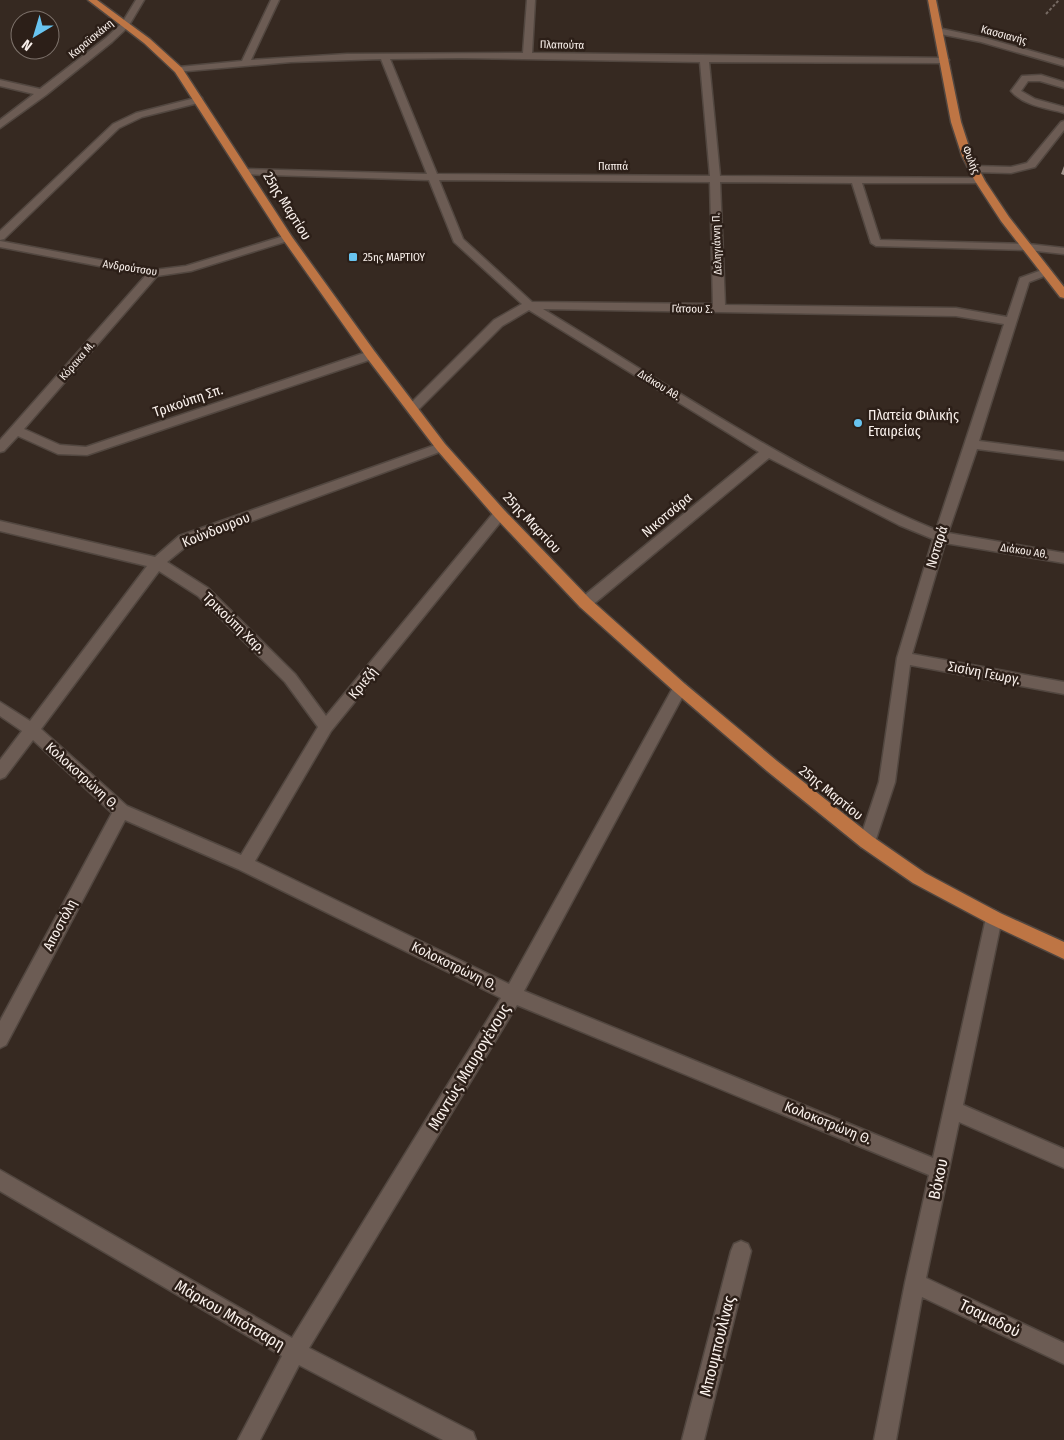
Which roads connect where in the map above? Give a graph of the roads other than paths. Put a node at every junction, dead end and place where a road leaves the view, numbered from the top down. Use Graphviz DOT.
graph roads {
  1 [pos="92,0"];
  2 [pos="140,0"];
  3 [pos="275,0"];
  4 [pos="531,0"];
  5 [pos="932,0"];
  6 [pos="125,25"];
  7 [pos="938,31"];
  8 [pos="527,56"];
  9 [pos="385,58"];
  10 [pos="704,59"];
  11 [pos="944,60"];
  12 [pos="246,62"];
  13 [pos="1064,63"];
  14 [pos="179,70"];
  15 [pos="0,84"];
  16 [pos="1064,85"];
  17 [pos="43,93"];
  18 [pos="199,100"];
  19 [pos="1064,110"];
  20 [pos="1064,124"];
  21 [pos="0,126"];
  22 [pos="974,169"];
  23 [pos="246,172"];
  24 [pos="433,177"];
  25 [pos="715,179"];
  26 [pos="856,180"];
  27 [pos="980,181"];
  28 [pos="0,238"];
  29 [pos="287,238"];
  30 [pos="0,244"];
  31 [pos="1028,247"];
  32 [pos="1064,251"];
  33 [pos="1046,272"];
  34 [pos="154,273"];
  35 [pos="1064,295"];
  36 [pos="529,306"];
  37 [pos="719,309"];
  38 [pos="1011,321"];
  39 [pos="371,355"];
  40 [pos="413,408"];
  41 [pos="16,430"];
  42 [pos="972,444"];
  43 [pos="442,447"];
  44 [pos="0,448"];
  45 [pos="768,452"];
  46 [pos="1064,456"];
  47 [pos="500,514"];
  48 [pos="0,526"];
  49 [pos="940,538"];
  50 [pos="1064,558"];
  51 [pos="157,563"];
  52 [pos="585,603"];
  53 [pos="904,658"];
  54 [pos="680,688"];
  55 [pos="1064,688"];
  56 [pos="0,708"];
  57 [pos="326,727"];
  58 [pos="32,730"];
  59 [pos="0,772"];
  60 [pos="121,811"];
  61 [pos="867,842"];
  62 [pos="244,864"];
  63 [pos="994,918"];
  64 [pos="1064,951"];
  65 [pos="513,994"];
  66 [pos="0,1039"];
  67 [pos="953,1110"];
  68 [pos="1064,1158"];
  69 [pos="940,1170"];
  70 [pos="0,1180"];
  71 [pos="741,1252"];
  72 [pos="915,1283"];
  73 [pos="295,1352"];
  74 [pos="1064,1354"];
  75 [pos="249,1440"];
  76 [pos="465,1440"];
  77 [pos="693,1440"];
  78 [pos="885,1440"];
  1 -- 6 [label="main road, 25ης Μαρτίου"];
  2 -- 6 [label="street, Καραϊσκάκη"];
  3 -- 12 [label="street"];
  4 -- 8 [label="street"];
  5 -- 7 [label="main road, Φυλής"];
  6 -- 14 [label="main road, 25ης Μαρτίου"];
  6 -- 17 [label="street, Καραϊσκάκη"];
  7 -- 11 [label="main road, Φυλής"];
  7 -- 13 [label="street, Κασσιανής"];
  8 -- 9 [label="street, Πλαπούτα"];
  8 -- 10 [label="street, Πλαπούτα"];
  9 -- 12 [label="street, Πλαπούτα"];
  9 -- 24 [label="street, Διάκου Αθ."];
  10 -- 11 [label="street, Πλαπούτα"];
  10 -- 25 [label="street, Δεληγιάννη Π."];
  11 -- 22 [label="main road, Φυλής"];
  12 -- 14 [label="street, Πλαπούτα"];
  14 -- 18 [label="main road, 25ης Μαρτίου"];
  15 -- 17 [label="street"];
  16 -- 19 [label="street"];
  17 -- 21 [label="street, Καραϊσκάκη"];
  18 -- 23 [label="main road, 25ης Μαρτίου"];
  18 -- 28 [label="street"];
  20 -- 22 [label="street"];
  22 -- 27 [label="main road, Φυλής"];
  23 -- 24 [label="street, Παππά"];
  23 -- 29 [label="main road, 25ης Μαρτίου"];
  24 -- 25 [label="street, Παππά"];
  24 -- 36 [label="street, Διάκου Αθ."];
  25 -- 26 [label="street, Παππά"];
  25 -- 37 [label="street, Δεληγιάννη Π."];
  26 -- 27 [label="street, Παππά"];
  26 -- 31 [label="street"];
  27 -- 31 [label="main road, Φυλής"];
  29 -- 34 [label="street, Ανδρούτσου"];
  29 -- 39 [label="main road, 25ης Μαρτίου"];
  30 -- 34 [label="street, Ανδρούτσου"];
  31 -- 32 [label="street"];
  31 -- 33 [label="main road, Φυλής"];
  33 -- 35 [label="main road, Φυλής"];
  33 -- 38 [label="street, Νοταρά"];
  34 -- 41 [label="street, Κόρακα Μ."];
  36 -- 37 [label="street, Γάτσου Σ."];
  36 -- 40 [label="street, Γάτσου Σ."];
  36 -- 45 [label="street, Διάκου Αθ."];
  37 -- 38 [label="street, Γάτσου Σ."];
  38 -- 42 [label="street, Νοταρά"];
  39 -- 40 [label="main road, 25ης Μαρτίου"];
  39 -- 41 [label="street, Τρικούπη Σπ."];
  40 -- 43 [label="main road, 25ης Μαρτίου"];
  41 -- 44 [label="street, Κόρακα Μ."];
  42 -- 46 [label="street"];
  42 -- 49 [label="street, Νοταρά"];
  43 -- 47 [label="main road, 25ης Μαρτίου"];
  43 -- 51 [label="street, Κούνδουρου"];
  45 -- 49 [label="street, Διάκου Αθ."];
  45 -- 52 [label="street, Νικοτσάρα"];
  47 -- 52 [label="main road, 25ης Μαρτίου"];
  47 -- 57 [label="street, Κριεζή"];
  48 -- 51 [label="street, Τρικούπη Χαρ."];
  49 -- 50 [label="street, Διάκου Αθ."];
  49 -- 53 [label="street, Νοταρά"];
  51 -- 57 [label="street, Τρικούπη Χαρ."];
  51 -- 58 [label="street, Κούνδουρου"];
  52 -- 54 [label="main road, 25ης Μαρτίου"];
  53 -- 55 [label="street, Σισίνη Γεωργ."];
  53 -- 61 [label="street, Νοταρά"];
  54 -- 61 [label="main road, 25ης Μαρτίου"];
  54 -- 65 [label="street, Μαντώς Μαυρογένους"];
  56 -- 58 [label="street, Κολοκοτρώνη Θ."];
  57 -- 62 [label="street, Κριεζή"];
  58 -- 59 [label="street, Κούνδουρου"];
  58 -- 60 [label="street, Κολοκοτρώνη Θ."];
  60 -- 62 [label="street, Κολοκοτρώνη Θ."];
  60 -- 66 [label="street, Αποστόλη"];
  61 -- 63 [label="main road, 25ης Μαρτίου"];
  62 -- 65 [label="street, Κολοκοτρώνη Θ."];
  63 -- 64 [label="main road, 25ης Μαρτίου"];
  63 -- 67 [label="street, Βόκου"];
  65 -- 69 [label="street, Κολοκοτρώνη Θ."];
  65 -- 73 [label="street, Μαντώς Μαυρογένους"];
  67 -- 68 [label="street"];
  67 -- 69 [label="street, Βόκου"];
  69 -- 72 [label="street, Βόκου"];
  70 -- 73 [label="street, Μάρκου Μπότσαρη"];
  71 -- 77 [label="street, Μπουμπουλίνας"];
  72 -- 74 [label="street, Τσαμαδού"];
  72 -- 78 [label="street, Βόκου"];
  73 -- 75 [label="street, Μαντώς Μαυρογένους"];
  73 -- 76 [label="street, Μάρκου Μπότσαρη"];
}
